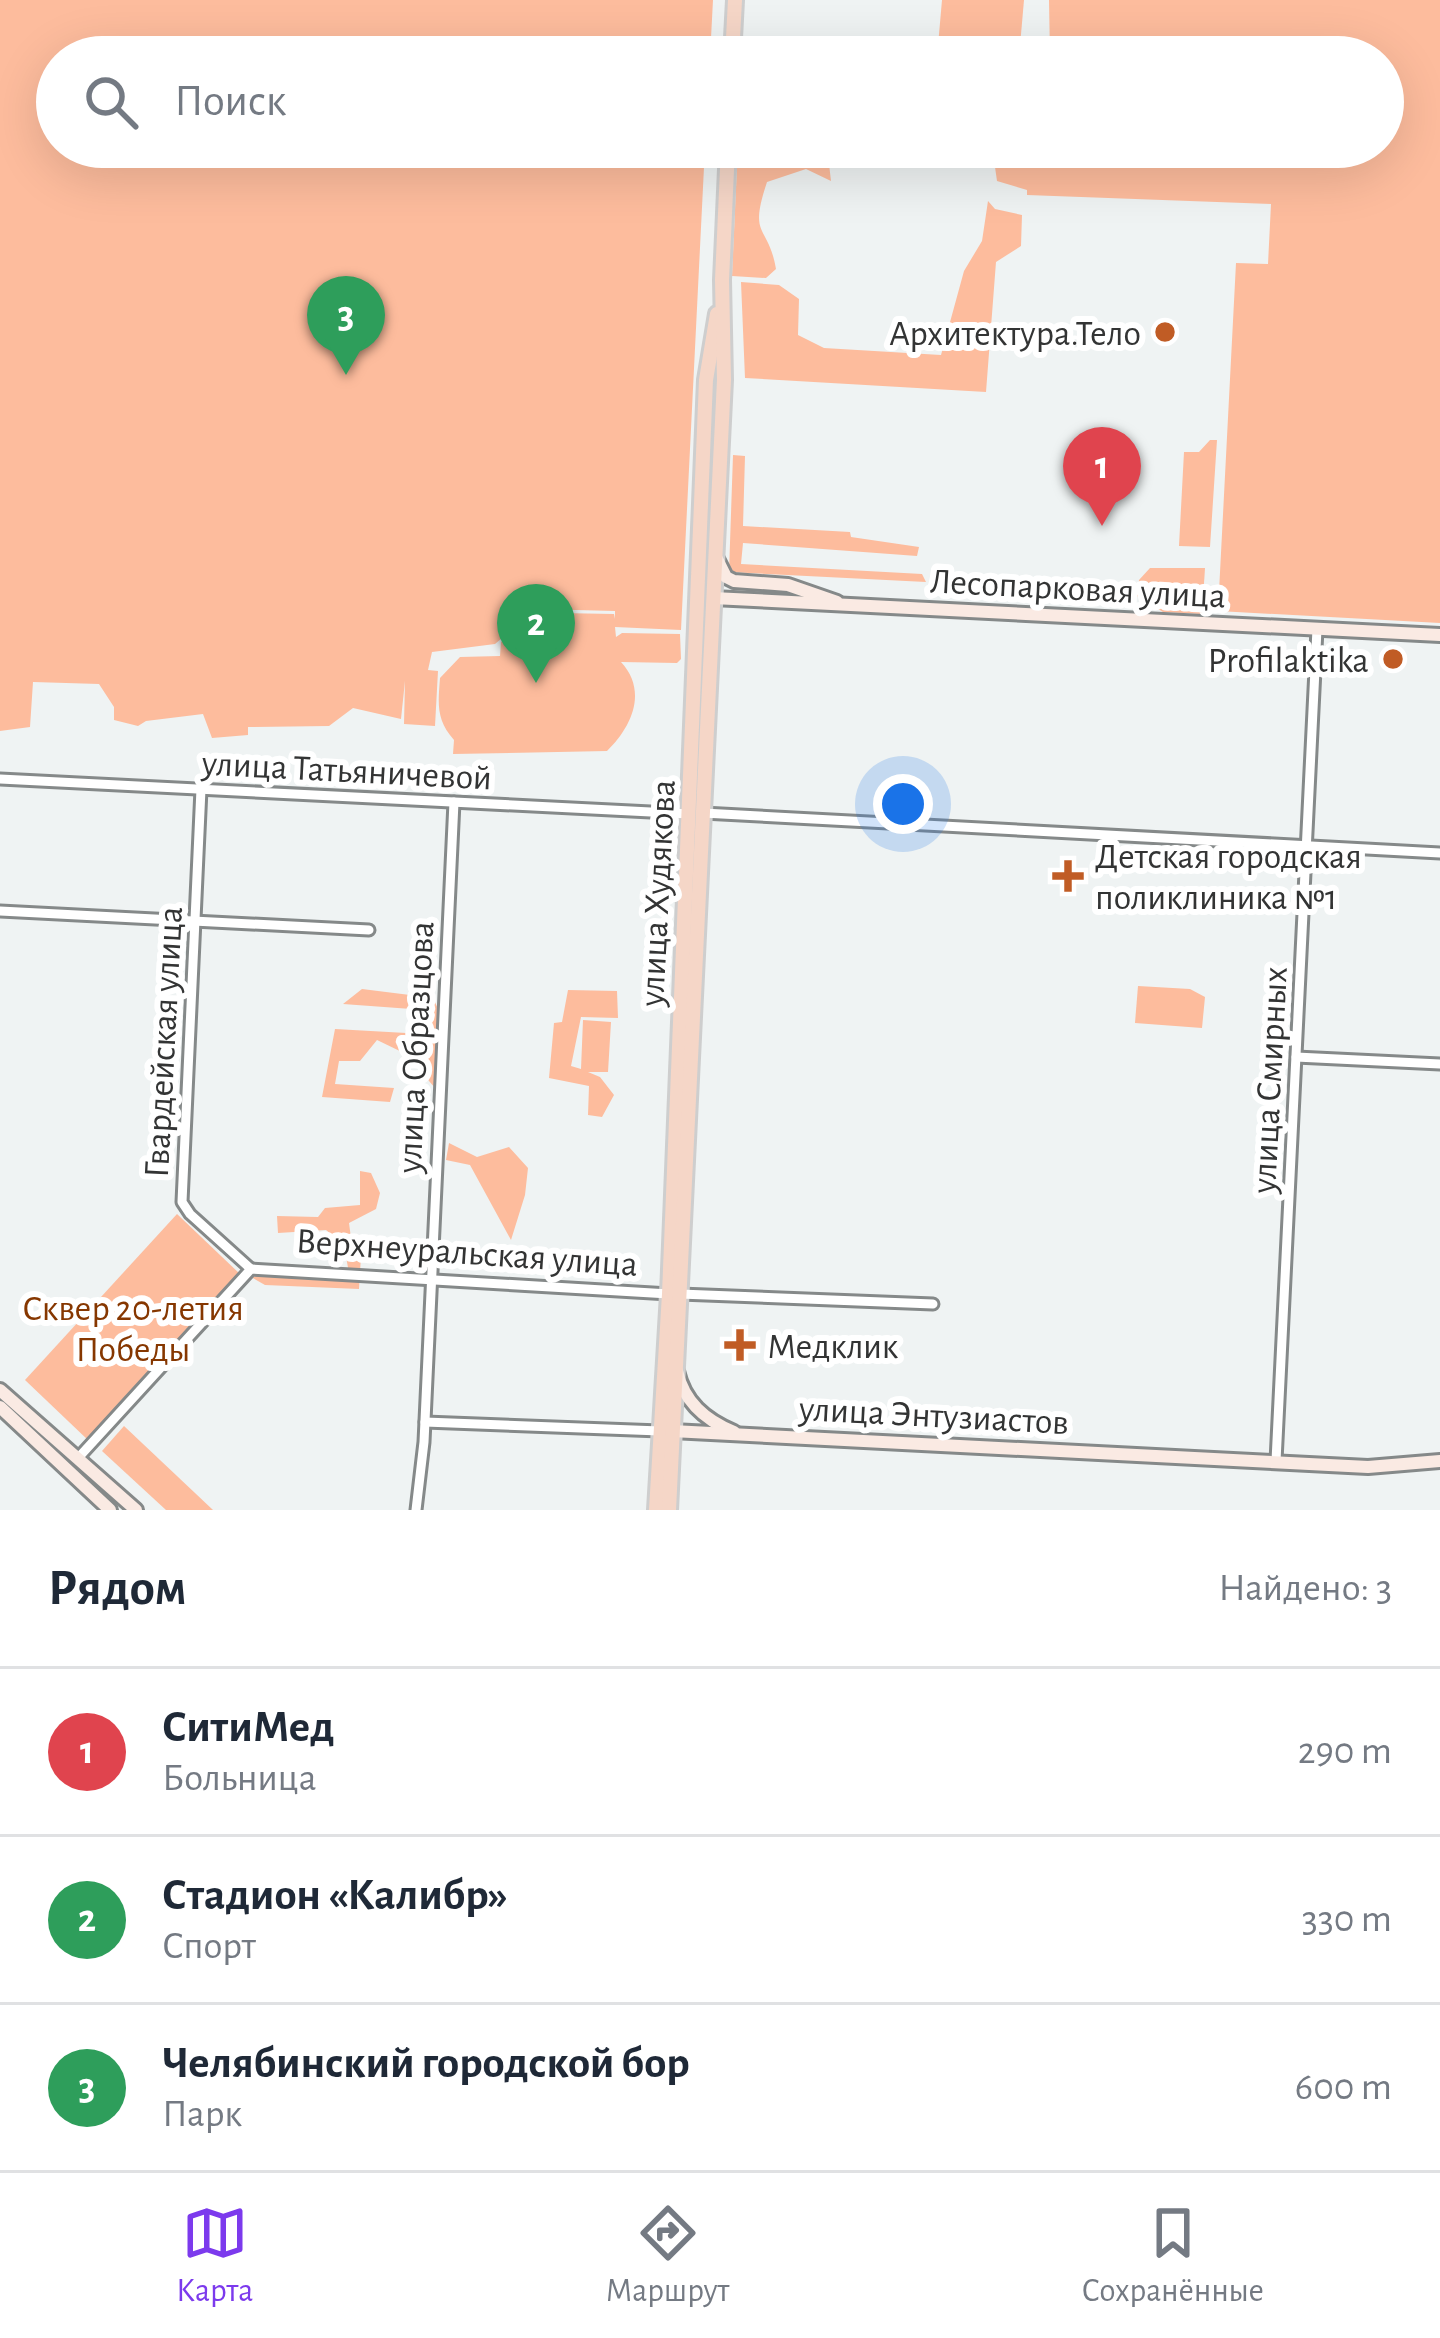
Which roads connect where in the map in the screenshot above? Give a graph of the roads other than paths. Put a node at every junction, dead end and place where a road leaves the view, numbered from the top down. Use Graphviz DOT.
graph roads {
  1 [pos="734,0"];
  2 [pos="733,36"];
  3 [pos="727,168"];
  4 [pos="722,280"];
  5 [pos="715,554"];
  6 [pos="707,598"];
  7 [pos="843,605"];
  8 [pos="1317,629"];
  9 [pos="1440,635"];
  10 [pos="0,779"];
  11 [pos="202,789"];
  12 [pos="454,802"];
  13 [pos="696,814"];
  14 [pos="1305,844"];
  15 [pos="1440,854"];
  16 [pos="0,910"];
  17 [pos="194,919"];
  18 [pos="369,930"];
  19 [pos="1296,1057"];
  20 [pos="1440,1064"];
  21 [pos="250,1269"];
  22 [pos="430,1279"];
  23 [pos="675,1294"];
  24 [pos="933,1304"];
  25 [pos="676,1369"];
  26 [pos="0,1390"];
  27 [pos="0,1406"];
  28 [pos="424,1422"];
  29 [pos="666,1431"];
  30 [pos="740,1435"];
  31 [pos="79,1457"];
  32 [pos="1276,1461"];
  33 [pos="1440,1461"];
  34 [pos="110,1510"];
  35 [pos="136,1510"];
  36 [pos="416,1510"];
  37 [pos="656,1510"];
  38 [pos="669,1510"];
  1 -- 2 [label="main road"];
  3 -- 4 [label="main road, улица Худякова"];
  4 -- 5 [label="main road, улица Худякова"];
  4 -- 6 [label="main road, улица Худякова"];
  5 -- 6 [label="main road, улица Худякова"];
  5 -- 7 [label="main road"];
  6 -- 7 [label="main road, Лесопарковая улица"];
  6 -- 13 [label="main road, улица Худякова"];
  7 -- 8 [label="main road, Лесопарковая улица"];
  8 -- 9 [label="main road, Лесопарковая улица"];
  8 -- 14 [label="street, улица Смирных"];
  10 -- 11 [label="street, улица Татьяничевой"];
  11 -- 12 [label="street, улица Татьяничевой"];
  11 -- 17 [label="street, Гвардейская улица"];
  12 -- 13 [label="street, улица Татьяничевой"];
  12 -- 22 [label="street, улица Образцова"];
  13 -- 14 [label="street, улица Татьяничевой"];
  13 -- 23 [label="main road, улица Худякова"];
  14 -- 15 [label="street, улица Татьяничевой"];
  14 -- 19 [label="street, улица Смирных"];
  16 -- 17 [label="street"];
  17 -- 18 [label="street"];
  17 -- 21 [label="street, Гвардейская улица"];
  19 -- 20 [label="street"];
  19 -- 32 [label="street, улица Смирных"];
  21 -- 22 [label="street, Верхнеуральская улица"];
  21 -- 31 [label="street, Верхнеуральская улица"];
  22 -- 23 [label="street, Верхнеуральская улица"];
  22 -- 28 [label="street, улица Образцова"];
  23 -- 24 [label="street, Верхнеуральская улица"];
  23 -- 25 [label="main road, улица Худякова"];
  23 -- 29 [label="main road, улица Худякова"];
  25 -- 29 [label="main road, улица Худякова"];
  25 -- 30 [label="main road"];
  26 -- 31 [label="main road"];
  27 -- 34 [label="main road"];
  28 -- 29 [label="street, улица Энтузиастов"];
  28 -- 36 [label="street, улица Образцова"];
  29 -- 30 [label="main road, улица Энтузиастов"];
  29 -- 37 [label="main road, улица Худякова"];
  29 -- 38 [label="main road, улица Худякова"];
  30 -- 32 [label="main road, улица Энтузиастов"];
  31 -- 35 [label="main road"];
  32 -- 33 [label="main road, улица Энтузиастов"];
}
